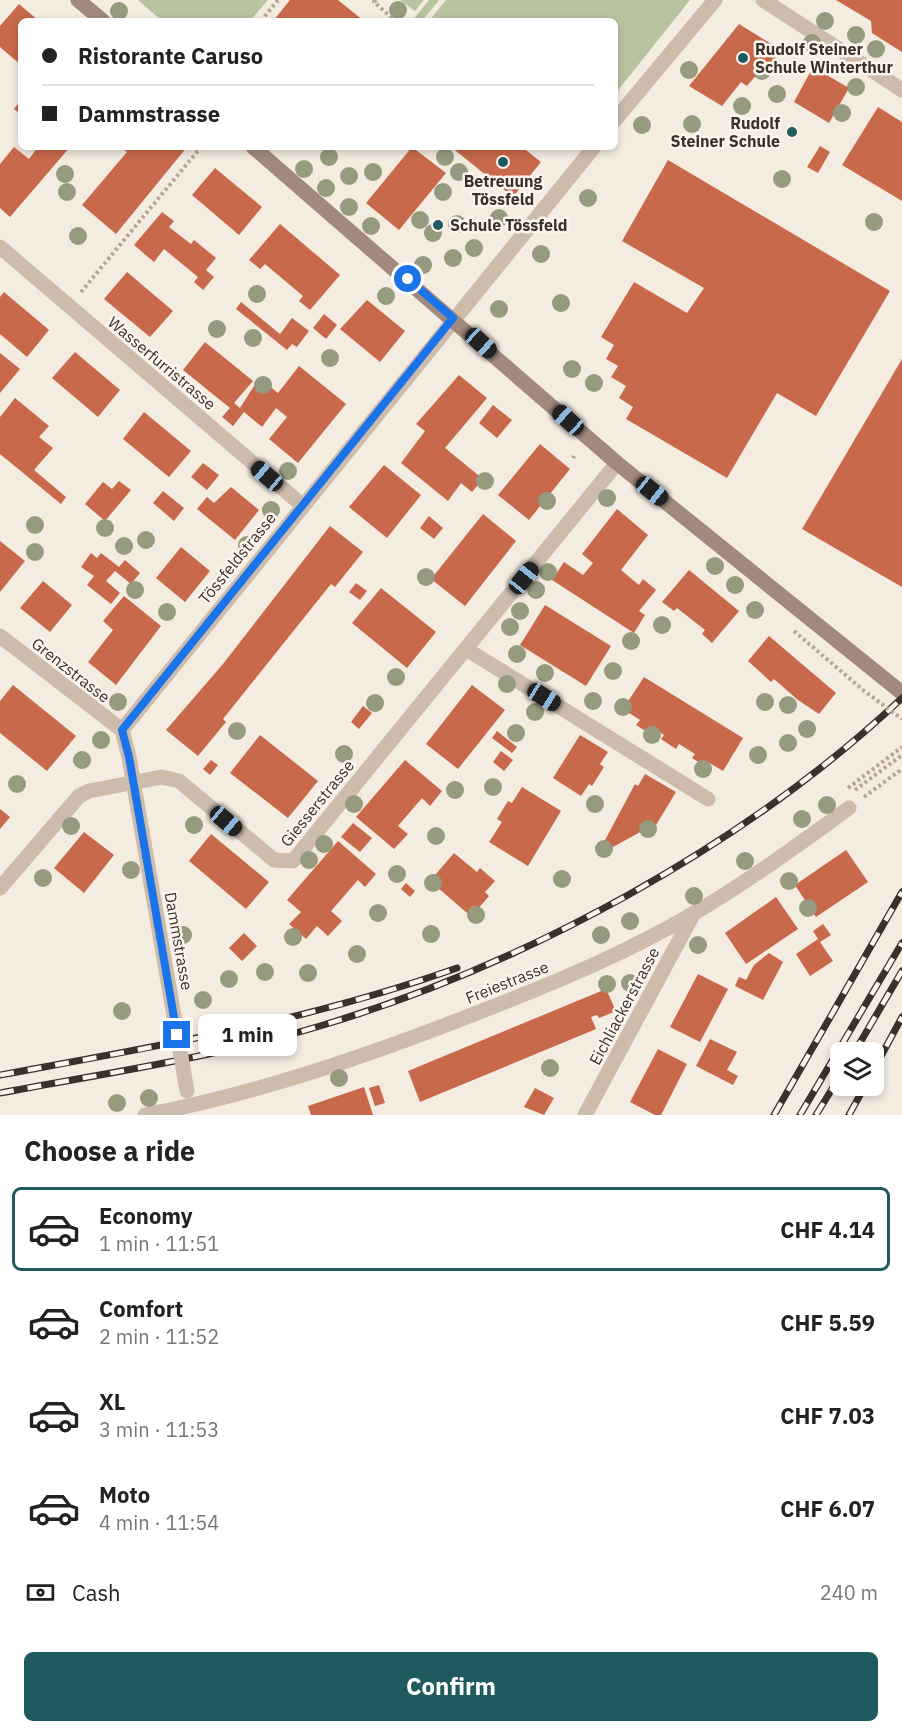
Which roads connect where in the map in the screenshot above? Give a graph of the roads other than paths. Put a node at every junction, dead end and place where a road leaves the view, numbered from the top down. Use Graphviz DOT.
graph roads {
  1 [pos="78,0"];
  2 [pos="716,0"];
  3 [pos="763,0"];
  4 [pos="99,18"];
  5 [pos="902,90"];
  6 [pos="618,116"];
  7 [pos="257,150"];
  8 [pos="592,150"];
  9 [pos="0,247"];
  10 [pos="453,318"];
  11 [pos="617,463"];
  12 [pos="302,505"];
  13 [pos="0,636"];
  14 [pos="466,649"];
  15 [pos="902,693"];
  16 [pos="122,730"];
  17 [pos="134,781"];
  18 [pos="708,799"];
  19 [pos="849,808"];
  20 [pos="0,888"];
  21 [pos="694,913"];
  22 [pos="187,1099"];
  23 [pos="145,1115"];
  24 [pos="585,1115"];
  1 -- 4 [label="main road"];
  2 -- 6 [label="street"];
  3 -- 5 [label="street"];
  7 -- 10 [label="main road"];
  8 -- 10 [label="street, Tössfeldstrasse"];
  9 -- 12 [label="street, Wasserfurristrasse"];
  10 -- 11 [label="main road"];
  10 -- 12 [label="street, Tössfeldstrasse"];
  11 -- 14 [label="street, Giesserstrasse"];
  11 -- 15 [label="main road"];
  12 -- 16 [label="street, Tössfeldstrasse"];
  13 -- 16 [label="street, Grenzstrasse"];
  14 -- 17 [label="street, Giesserstrasse"];
  14 -- 18 [label="street"];
  16 -- 17 [label="street"];
  17 -- 20 [label="street"];
  17 -- 22 [label="street, Dammstrasse, bridge"];
  19 -- 21 [label="street, Freiestrasse"];
  21 -- 22 [label="street, Freiestrasse"];
  21 -- 24 [label="street, Eichliackerstrasse"];
  22 -- 23 [label="street, Freiestrasse"];
}
